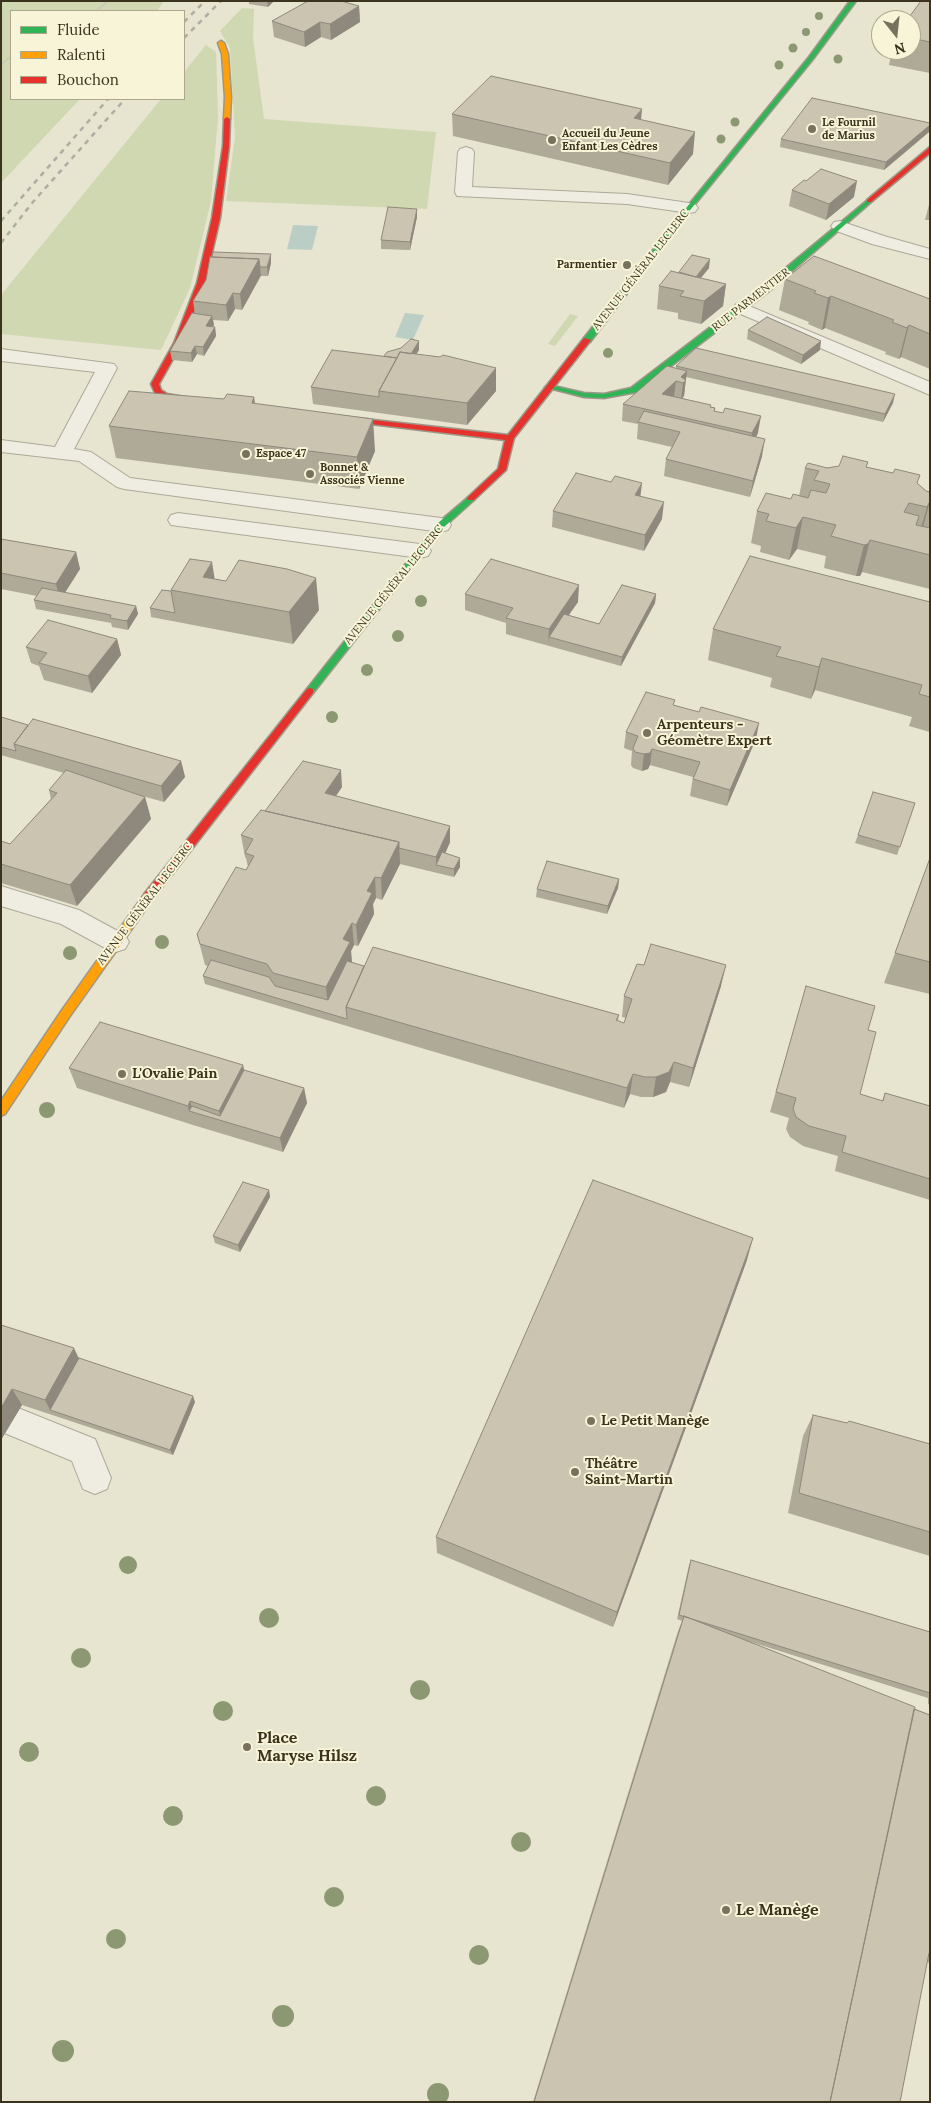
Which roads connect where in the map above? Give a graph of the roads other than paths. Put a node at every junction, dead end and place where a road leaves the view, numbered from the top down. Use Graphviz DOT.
graph roads {
  1 [pos="853,1"];
  2 [pos="221,43"];
  3 [pos="930,149"];
  4 [pos="466,152"];
  5 [pos="689,208"];
  6 [pos="840,226"];
  7 [pos="930,254"];
  8 [pos="742,308"];
  9 [pos="1,355"];
  10 [pos="549,387"];
  11 [pos="930,389"];
  12 [pos="210,403"];
  13 [pos="322,416"];
  14 [pos="510,438"];
  15 [pos="1,446"];
  16 [pos="62,453"];
  17 [pos="178,520"];
  18 [pos="441,525"];
  19 [pos="420,552"];
  20 [pos="1,896"];
  21 [pos="116,942"];
  22 [pos="1,1111"];
  23 [pos="13,1421"];
  24 [pos="95,1478"];
  1 -- 5 [label="main road, AVENUE GÉNÉRAL LECLERC"];
  2 -- 12 [label="main road"];
  3 -- 6 [label="main road, RUE PARMENTIER"];
  4 -- 5 [label="street"];
  5 -- 10 [label="main road, AVENUE GÉNÉRAL LECLERC"];
  6 -- 7 [label="street"];
  6 -- 8 [label="main road, RUE PARMENTIER"];
  8 -- 10 [label="main road, RUE PARMENTIER"];
  8 -- 11 [label="street"];
  9 -- 16 [label="street"];
  10 -- 14 [label="main road, AVENUE GÉNÉRAL LECLERC"];
  13 -- 14 [label="main road"];
  14 -- 18 [label="main road, AVENUE GÉNÉRAL LECLERC"];
  15 -- 16 [label="street"];
  16 -- 18 [label="street"];
  17 -- 19 [label="street"];
  18 -- 19 [label="main road, AVENUE GÉNÉRAL LECLERC"];
  19 -- 21 [label="main road, AVENUE GÉNÉRAL LECLERC"];
  20 -- 21 [label="street"];
  21 -- 22 [label="main road, AVENUE GÉNÉRAL LECLERC"];
  23 -- 24 [label="street"];
}
